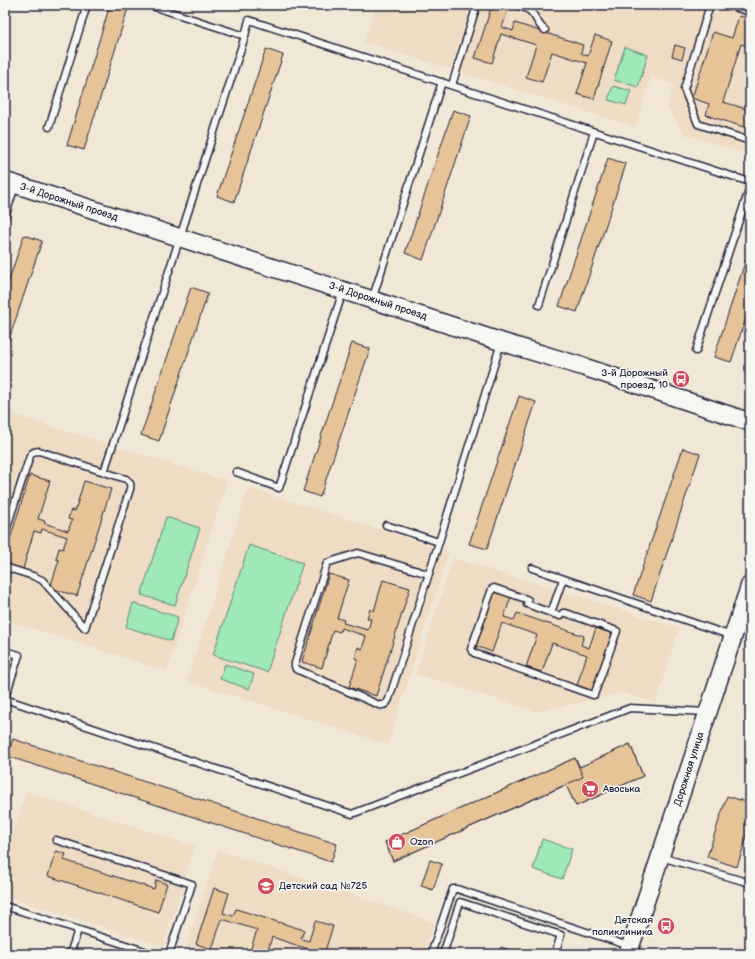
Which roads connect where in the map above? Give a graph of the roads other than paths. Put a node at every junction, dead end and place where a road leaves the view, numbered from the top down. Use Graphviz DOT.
graph roads {
  1 [pos="87,5"];
  2 [pos="155,5"];
  3 [pos="477,5"];
  4 [pos="516,5"];
  5 [pos="710,5"];
  6 [pos="727,5"];
  7 [pos="750,12"];
  8 [pos="545,30"];
  9 [pos="245,36"];
  10 [pos="442,82"];
  11 [pos="452,85"];
  12 [pos="49,127"];
  13 [pos="594,132"];
  14 [pos="750,141"];
  15 [pos="750,182"];
  16 [pos="10,183"];
  17 [pos="750,187"];
  18 [pos="5,217"];
  19 [pos="180,238"];
  20 [pos="343,290"];
  21 [pos="372,300"];
  22 [pos="539,305"];
  23 [pos="502,342"];
  24 [pos="696,351"];
  25 [pos="750,422"];
  26 [pos="104,472"];
  27 [pos="236,472"];
  28 [pos="386,525"];
  29 [pos="5,533"];
  30 [pos="439,542"];
  31 [pos="5,567"];
  32 [pos="532,568"];
  33 [pos="428,574"];
  34 [pos="563,579"];
  35 [pos="750,585"];
  36 [pos="551,613"];
  37 [pos="733,636"];
  38 [pos="5,651"];
  39 [pos="5,699"];
  40 [pos="708,712"];
  41 [pos="56,840"];
  42 [pos="660,856"];
  43 [pos="750,883"];
  44 [pos="5,906"];
  45 [pos="564,925"];
  46 [pos="78,930"];
  47 [pos="561,935"];
  48 [pos="629,950"];
  49 [pos="70,954"];
  50 [pos="154,954"];
  51 [pos="169,954"];
  52 [pos="432,954"];
  53 [pos="443,954"];
  54 [pos="555,954"];
  1 -- 12 [label="lane"];
  2 -- 9 [label="lane"];
  3 -- 11 [label="lane"];
  4 -- 8 [label="lane"];
  5 -- 14 [label="lane"];
  6 -- 7 [label="lane"];
  9 -- 10 [label="lane"];
  9 -- 19 [label="lane"];
  10 -- 11 [label="lane"];
  10 -- 21 [label="lane"];
  11 -- 13 [label="lane"];
  13 -- 15 [label="lane"];
  13 -- 22 [label="lane"];
  16 -- 18 [label="lane"];
  16 -- 19 [label="street, 3-й Дорожный проезд"];
  17 -- 24 [label="lane"];
  19 -- 20 [label="street, 3-й Дорожный проезд"];
  19 -- 26 [label="lane"];
  20 -- 21 [label="street, 3-й Дорожный проезд"];
  20 -- 27 [label="lane"];
  21 -- 23 [label="street, 3-й Дорожный проезд"];
  23 -- 25 [label="street, 3-й Дорожный проезд"];
  23 -- 30 [label="lane"];
  26 -- 29 [label="lane"];
  26 -- 31 [label="lane"];
  28 -- 30 [label="lane"];
  30 -- 33 [label="lane"];
  32 -- 34 [label="lane"];
  33 -- 33 [label="lane"];
  34 -- 36 [label="lane"];
  34 -- 37 [label="lane"];
  35 -- 37 [label="street, Дорожная улица"];
  36 -- 36 [label="lane"];
  37 -- 40 [label="street, Дорожная улица"];
  38 -- 39 [label="lane"];
  39 -- 40 [label="lane"];
  40 -- 42 [label="street, Дорожная улица"];
  41 -- 51 [label="lane"];
  42 -- 43 [label="lane"];
  42 -- 48 [label="street, Дорожная улица"];
  44 -- 46 [label="lane"];
  45 -- 47 [label="lane"];
  45 -- 48 [label="lane"];
  45 -- 52 [label="lane"];
  46 -- 49 [label="lane"];
  46 -- 50 [label="lane"];
  47 -- 53 [label="lane"];
  47 -- 54 [label="lane"];
}
